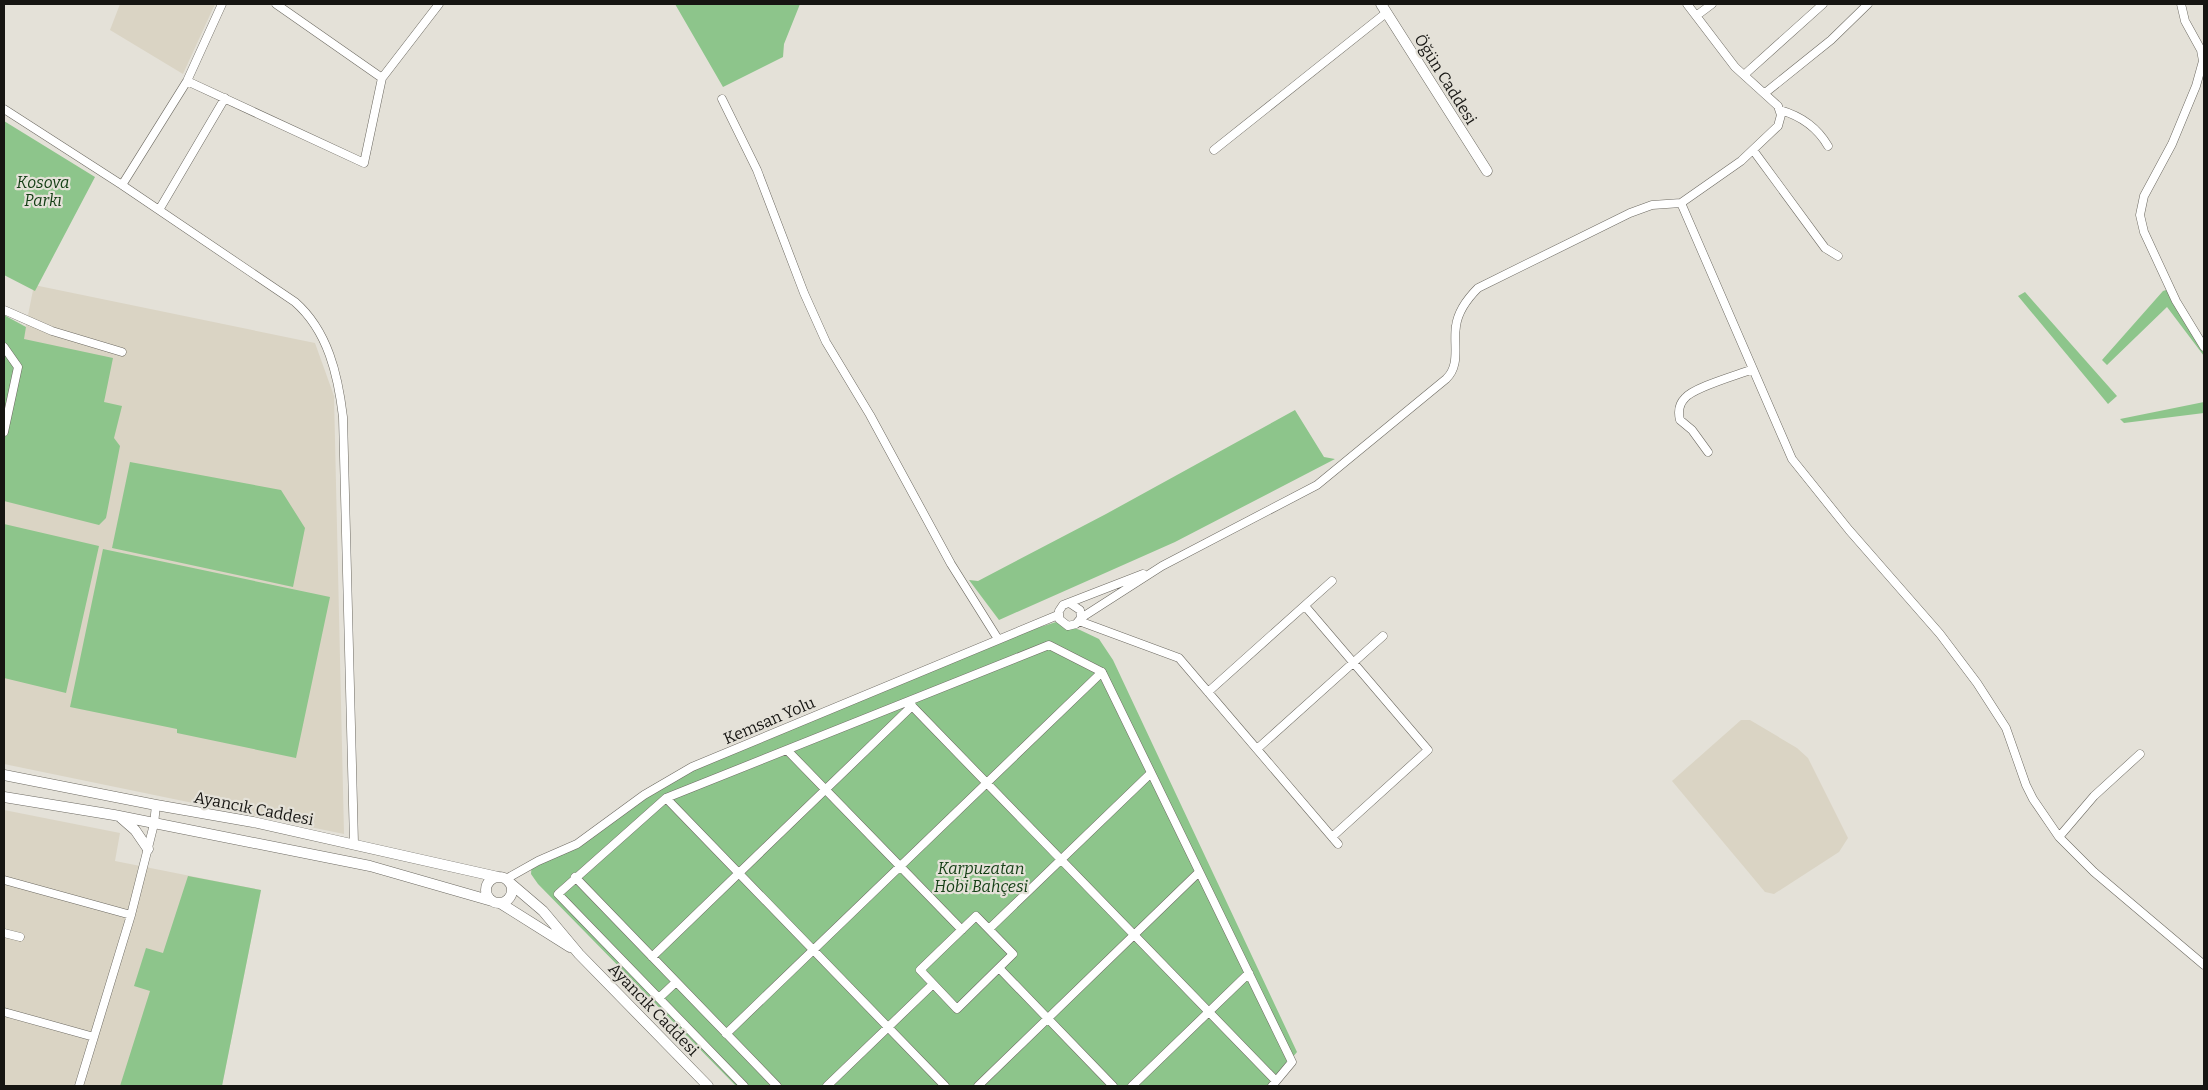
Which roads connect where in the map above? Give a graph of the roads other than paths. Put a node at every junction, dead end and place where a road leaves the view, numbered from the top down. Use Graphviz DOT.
graph roads {
  1 [pos="222,4"];
  2 [pos="276,4"];
  3 [pos="438,4"];
  4 [pos="1687,4"];
  5 [pos="1712,4"];
  6 [pos="1823,4"];
  7 [pos="1868,4"];
  8 [pos="2181,4"];
  9 [pos="1383,8"];
  10 [pos="1696,16"];
  11 [pos="1744,75"];
  12 [pos="382,78"];
  13 [pos="187,81"];
  14 [pos="1765,93"];
  15 [pos="225,98"];
  16 [pos="722,99"];
  17 [pos="4,109"];
  18 [pos="1780,110"];
  19 [pos="1828,146"];
  20 [pos="1214,150"];
  21 [pos="1753,150"];
  22 [pos="1487,171"];
  23 [pos="122,185"];
  24 [pos="1681,203"];
  25 [pos="159,210"];
  26 [pos="1838,256"];
  27 [pos="4,310"];
  28 [pos="2204,346"];
  29 [pos="4,347"];
  30 [pos="122,352"];
  31 [pos="1753,369"];
  32 [pos="4,432"];
  33 [pos="1708,452"];
  34 [pos="1162,566"];
  35 [pos="1332,581"];
  36 [pos="1071,604"];
  37 [pos="1305,606"];
  38 [pos="1058,615"];
  39 [pos="1080,620"];
  40 [pos="1383,636"];
  41 [pos="998,639"];
  42 [pos="1353,662"];
  43 [pos="1102,672"];
  44 [pos="1208,692"];
  45 [pos="911,703"];
  46 [pos="1257,749"];
  47 [pos="787,750"];
  48 [pos="2140,754"];
  49 [pos="1151,773"];
  50 [pos="4,775"];
  51 [pos="987,783"];
  52 [pos="825,789"];
  53 [pos="4,797"];
  54 [pos="666,798"];
  55 [pos="156,805"];
  56 [pos="118,816"];
  57 [pos="154,824"];
  58 [pos="1332,837"];
  59 [pos="2059,837"];
  60 [pos="354,843"];
  61 [pos="1338,844"];
  62 [pos="148,849"];
  63 [pos="1061,860"];
  64 [pos="900,866"];
  65 [pos="1199,872"];
  66 [pos="739,873"];
  67 [pos="575,877"];
  68 [pos="4,880"];
  69 [pos="504,880"];
  70 [pos="496,902"];
  71 [pos="131,915"];
  72 [pos="962,930"];
  73 [pos="989,930"];
  74 [pos="4,933"];
  75 [pos="1134,935"];
  76 [pos="20,937"];
  77 [pos="813,950"];
  78 [pos="579,954"];
  79 [pos="652,957"];
  80 [pos="2204,965"];
  81 [pos="999,968"];
  82 [pos="1249,973"];
  83 [pos="676,982"];
  84 [pos="933,984"];
  85 [pos="659,998"];
  86 [pos="4,1012"];
  87 [pos="1209,1012"];
  88 [pos="1048,1019"];
  89 [pos="888,1027"];
  90 [pos="726,1034"];
  91 [pos="94,1037"];
  92 [pos="1274,1084"];
  93 [pos="79,1086"];
  94 [pos="708,1086"];
  95 [pos="744,1086"];
  96 [pos="777,1086"];
  97 [pos="827,1086"];
  98 [pos="946,1086"];
  99 [pos="978,1086"];
  100 [pos="1113,1086"];
  101 [pos="1132,1086"];
  1 -- 13 [label="street"];
  2 -- 12 [label="street"];
  3 -- 12 [label="street"];
  4 -- 10 [label="street"];
  5 -- 10 [label="street"];
  6 -- 11 [label="street"];
  7 -- 14 [label="street"];
  8 -- 28 [label="street"];
  9 -- 20 [label="street"];
  9 -- 22 [label="street, Öğün Caddesi"];
  10 -- 11 [label="street"];
  11 -- 14 [label="street"];
  12 -- 15 [label="street"];
  13 -- 15 [label="street"];
  13 -- 23 [label="street"];
  14 -- 18 [label="street"];
  15 -- 25 [label="street"];
  16 -- 41 [label="street"];
  17 -- 23 [label="street"];
  18 -- 19 [label="street"];
  18 -- 21 [label="street"];
  21 -- 24 [label="street"];
  21 -- 26 [label="street"];
  23 -- 25 [label="street"];
  24 -- 31 [label="street"];
  24 -- 34 [label="street"];
  25 -- 60 [label="street"];
  27 -- 30 [label="street"];
  29 -- 32 [label="street"];
  31 -- 33 [label="street"];
  31 -- 59 [label="street"];
  34 -- 36 [label="street"];
  34 -- 39 [label="street"];
  35 -- 37 [label="street"];
  36 -- 38 [label="street"];
  36 -- 39 [label="street"];
  37 -- 42 [label="street"];
  37 -- 44 [label="street"];
  38 -- 39 [label="street"];
  38 -- 41 [label="street, Kemsan Yolu"];
  39 -- 44 [label="street"];
  40 -- 42 [label="street"];
  41 -- 69 [label="street, Kemsan Yolu"];
  42 -- 46 [label="street"];
  42 -- 58 [label="street"];
  43 -- 45 [label="street"];
  43 -- 49 [label="street"];
  43 -- 51 [label="street"];
  44 -- 46 [label="street"];
  45 -- 47 [label="street"];
  45 -- 51 [label="street"];
  45 -- 52 [label="street"];
  46 -- 58 [label="street"];
  47 -- 52 [label="street"];
  47 -- 54 [label="street"];
  48 -- 59 [label="street"];
  49 -- 63 [label="street"];
  49 -- 65 [label="street"];
  50 -- 55 [label="street, Ayancık Caddesi"];
  51 -- 63 [label="street"];
  51 -- 64 [label="street"];
  52 -- 64 [label="street"];
  52 -- 66 [label="street"];
  53 -- 56 [label="street, Ayancık Caddesi"];
  54 -- 66 [label="street"];
  54 -- 67 [label="street"];
  55 -- 57 [label="street"];
  55 -- 60 [label="street, Ayancık Caddesi"];
  56 -- 57 [label="street, Ayancık Caddesi"];
  56 -- 62 [label="street"];
  57 -- 62 [label="street"];
  57 -- 70 [label="street, Ayancık Caddesi"];
  58 -- 61 [label="street"];
  59 -- 80 [label="street"];
  60 -- 69 [label="street, Ayancık Caddesi"];
  62 -- 71 [label="street"];
  63 -- 73 [label="street"];
  63 -- 75 [label="street"];
  64 -- 72 [label="street"];
  64 -- 77 [label="street"];
  65 -- 75 [label="street"];
  65 -- 82 [label="street"];
  66 -- 77 [label="street"];
  66 -- 79 [label="street"];
  67 -- 79 [label="street"];
  67 -- 85 [label="street"];
  68 -- 71 [label="street"];
  69 -- 70 [label="street"];
  69 -- 70 [label="street"];
  69 -- 78 [label="street, Ayancık Caddesi"];
  70 -- 78 [label="street, Ayancık Caddesi"];
  71 -- 91 [label="street"];
  72 -- 73 [label="street"];
  72 -- 84 [label="street"];
  73 -- 81 [label="street"];
  74 -- 76 [label="street"];
  75 -- 87 [label="street"];
  75 -- 88 [label="street"];
  77 -- 89 [label="street"];
  77 -- 90 [label="street"];
  78 -- 94 [label="street, Ayancık Caddesi"];
  79 -- 83 [label="street"];
  81 -- 84 [label="street"];
  81 -- 88 [label="street"];
  82 -- 87 [label="street"];
  82 -- 92 [label="street"];
  83 -- 85 [label="street"];
  83 -- 90 [label="street"];
  84 -- 89 [label="street"];
  85 -- 95 [label="street"];
  86 -- 91 [label="street"];
  87 -- 92 [label="street"];
  87 -- 101 [label="street"];
  88 -- 99 [label="street"];
  88 -- 100 [label="street"];
  89 -- 97 [label="street"];
  89 -- 98 [label="street"];
  90 -- 96 [label="street"];
  91 -- 93 [label="street"];
}
